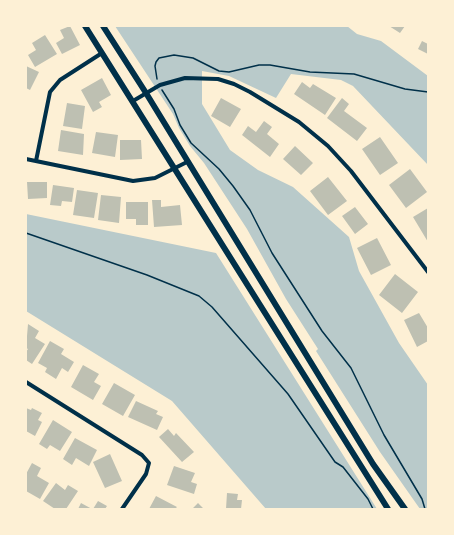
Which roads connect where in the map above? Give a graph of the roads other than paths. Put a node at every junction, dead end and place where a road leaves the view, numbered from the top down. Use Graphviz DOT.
graph roads {
  1 [pos="85,26"];
  2 [pos="103,26"];
  3 [pos="102,53"];
  4 [pos="146,92"];
  5 [pos="133,102"];
  6 [pos="26,159"];
  7 [pos="36,161"];
  8 [pos="187,162"];
  9 [pos="174,169"];
  10 [pos="428,272"];
  11 [pos="26,382"];
  12 [pos="122,509"];
  13 [pos="388,509"];
  14 [pos="405,509"];
  1 -- 3 [label="main road"];
  2 -- 4 [label="main road"];
  3 -- 5 [label="main road"];
  3 -- 7 [label="street"];
  4 -- 5 [label="street"];
  4 -- 8 [label="main road"];
  4 -- 10 [label="street"];
  5 -- 9 [label="main road"];
  6 -- 7 [label="street"];
  7 -- 9 [label="street"];
  8 -- 9 [label="street"];
  8 -- 14 [label="main road"];
  9 -- 13 [label="main road"];
  11 -- 12 [label="street"];
}
